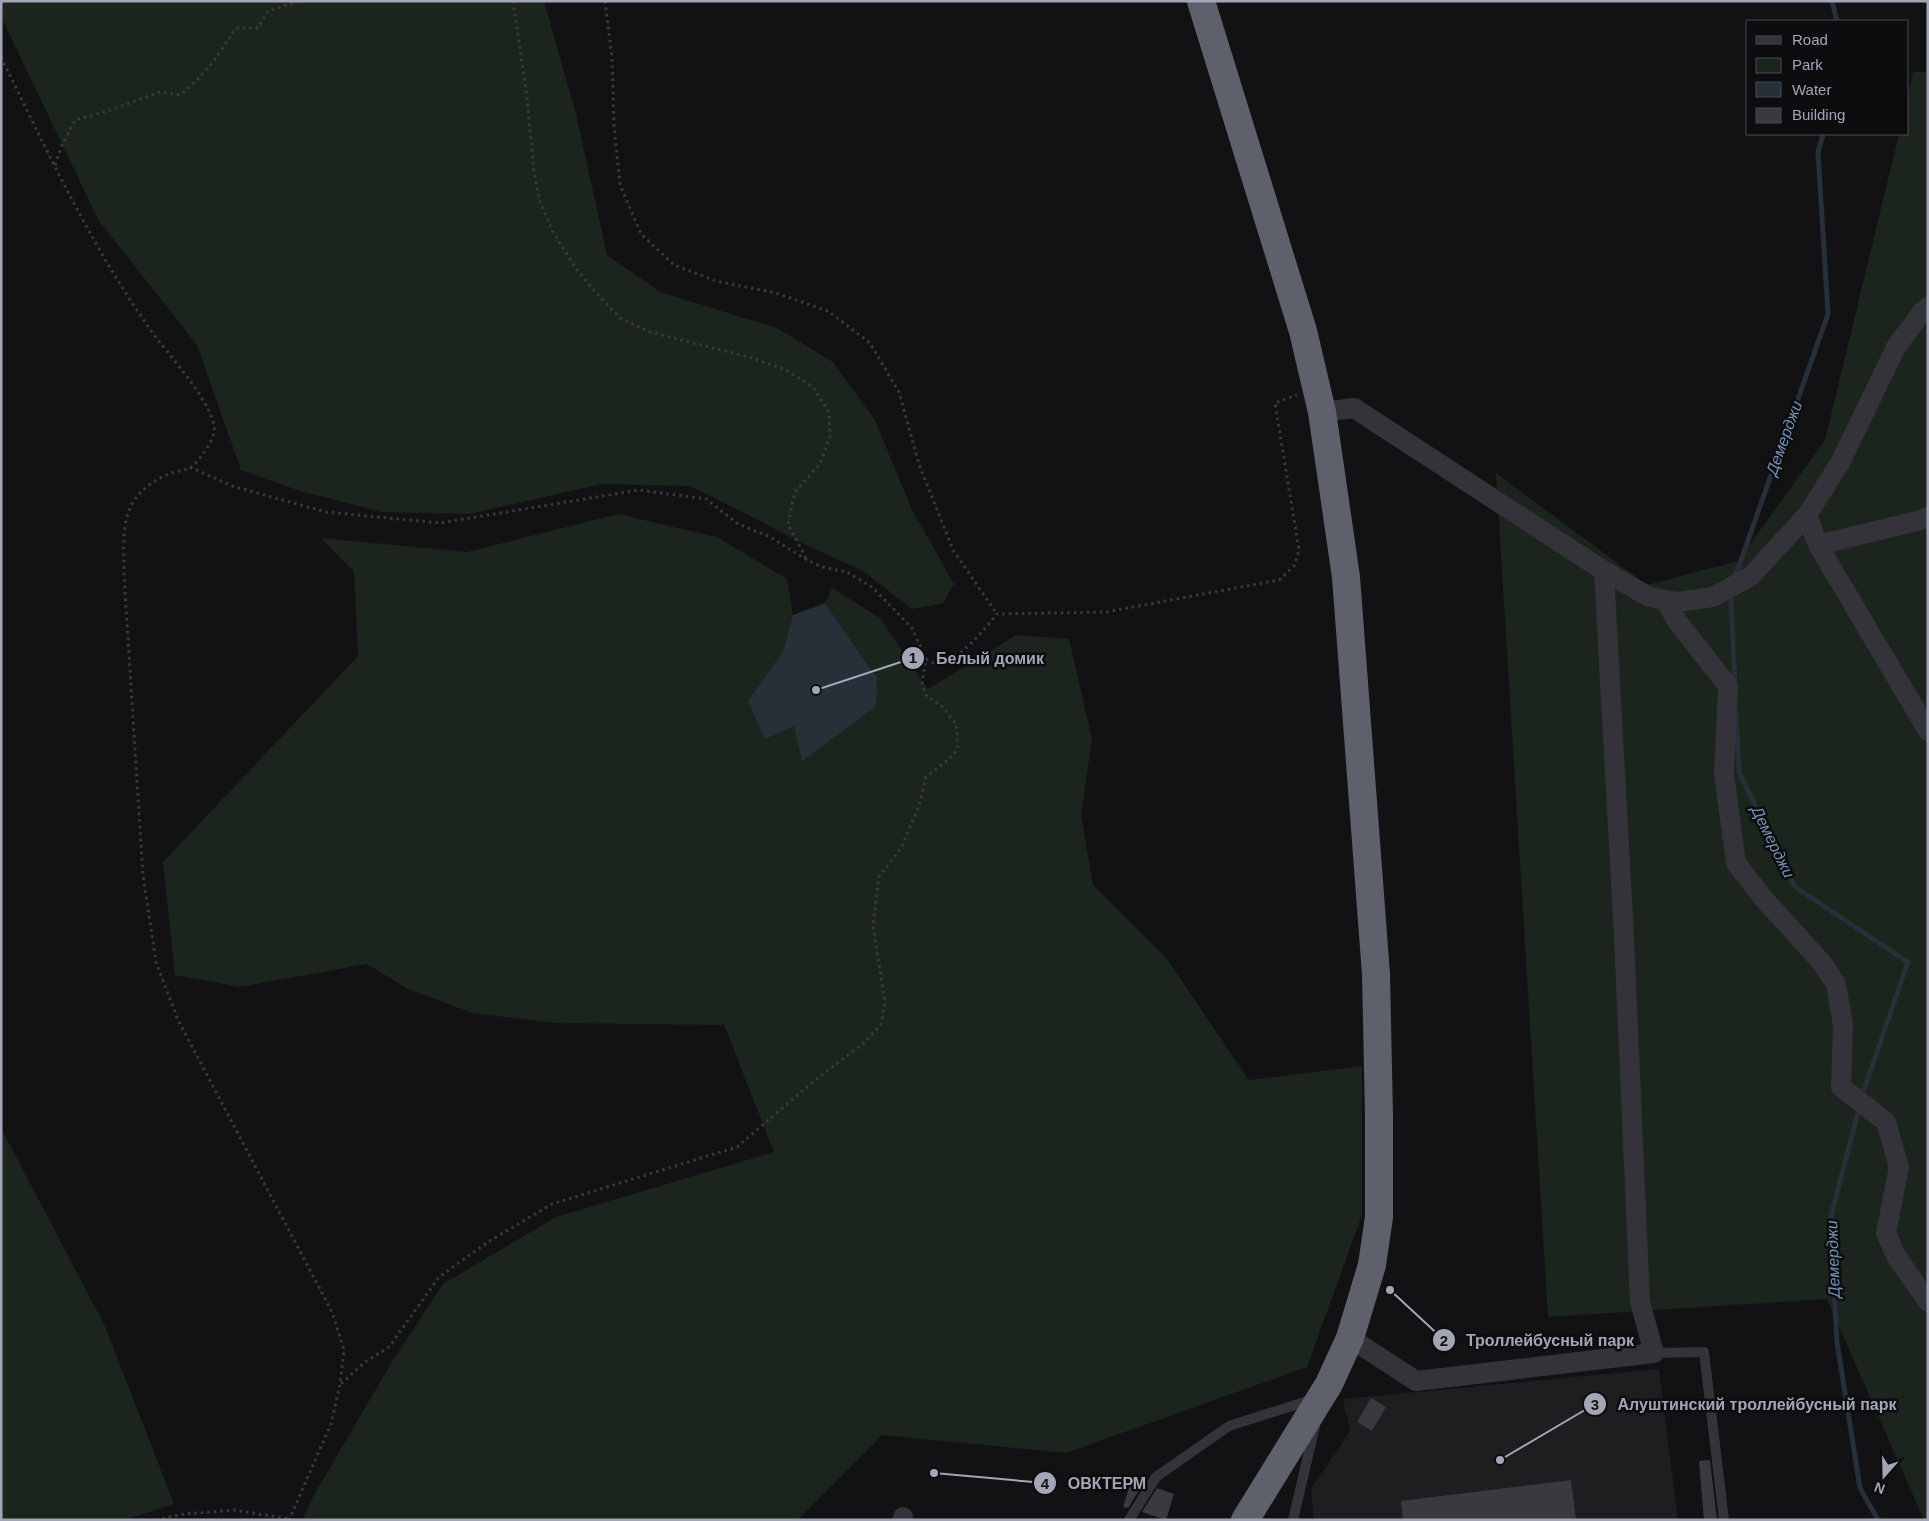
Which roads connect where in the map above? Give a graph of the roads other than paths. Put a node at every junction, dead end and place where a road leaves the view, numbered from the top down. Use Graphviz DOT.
graph roads {
  1 [pos="1201,1"];
  2 [pos="1928,307"];
  3 [pos="1320,400"];
  4 [pos="1807,515"];
  5 [pos="1928,517"];
  6 [pos="1818,545"];
  7 [pos="1604,571"];
  8 [pos="1664,600"];
  9 [pos="1928,731"];
  10 [pos="1928,1302"];
  11 [pos="1350,1338"];
  12 [pos="1654,1354"];
  13 [pos="1321,1397"];
  14 [pos="1129,1520"];
  15 [pos="1246,1520"];
  16 [pos="1293,1520"];
  17 [pos="1724,1520"];
  1 -- 3 [label="highway"];
  2 -- 4 [label="street"];
  3 -- 7 [label="street"];
  3 -- 11 [label="highway"];
  4 -- 6 [label="street"];
  4 -- 8 [label="street"];
  5 -- 6 [label="street"];
  6 -- 9 [label="street"];
  7 -- 8 [label="street"];
  7 -- 12 [label="street"];
  8 -- 10 [label="street"];
  11 -- 12 [label="street"];
  11 -- 13 [label="highway"];
  12 -- 17 [label="lane"];
  13 -- 14 [label="lane"];
  13 -- 15 [label="highway"];
  13 -- 16 [label="lane"];
}
